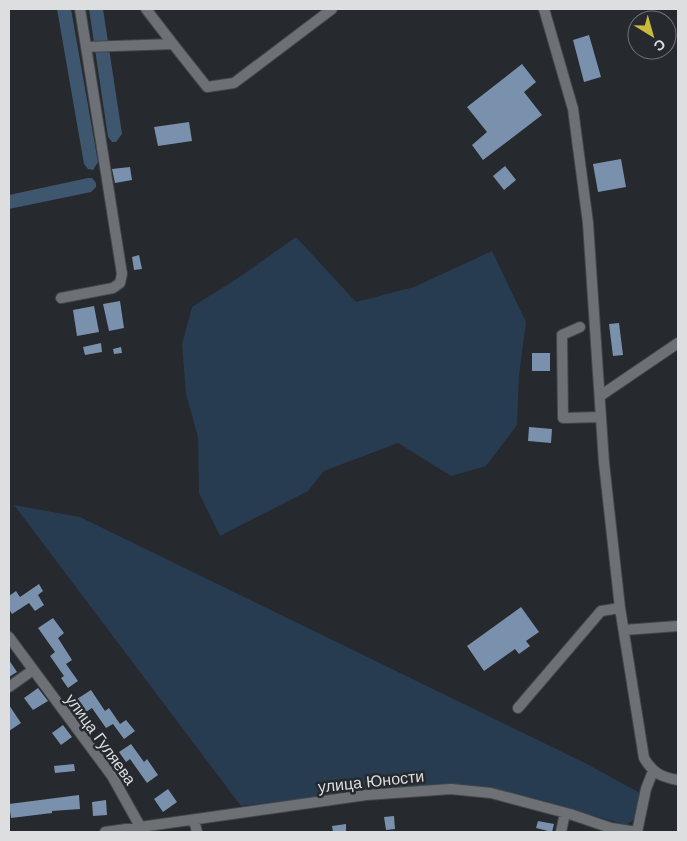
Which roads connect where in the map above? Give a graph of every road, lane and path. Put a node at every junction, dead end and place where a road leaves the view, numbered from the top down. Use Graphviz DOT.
graph roads {
  1 [pos="80,9"];
  2 [pos="146,9"];
  3 [pos="332,9"];
  4 [pos="544,9"];
  5 [pos="173,44"];
  6 [pos="86,47"];
  7 [pos="61,298"];
  8 [pos="580,327"];
  9 [pos="678,342"];
  10 [pos="600,396"];
  11 [pos="601,417"];
  12 [pos="620,608"];
  13 [pos="678,626"];
  14 [pos="624,630"];
  15 [pos="9,637"];
  16 [pos="33,670"];
  17 [pos="9,688"];
  18 [pos="518,708"];
  19 [pos="652,771"];
  20 [pos="678,780"];
  21 [pos="565,813"];
  22 [pos="194,820"];
  23 [pos="142,828"];
  24 [pos="105,832"];
  25 [pos="197,832"];
  26 [pos="562,832"];
  27 [pos="637,832"];
  1 -- 6 [label="street"];
  2 -- 5 [label="street"];
  3 -- 5 [label="street"];
  4 -- 10 [label="street"];
  5 -- 6 [label="street"];
  6 -- 7 [label="street"];
  8 -- 11 [label="street"];
  9 -- 10 [label="street"];
  10 -- 11 [label="street"];
  11 -- 12 [label="street"];
  12 -- 14 [label="street"];
  12 -- 18 [label="street"];
  13 -- 14 [label="street"];
  14 -- 19 [label="street"];
  15 -- 16 [label="street, улица Гуляева"];
  16 -- 17 [label="street"];
  16 -- 23 [label="street, улица Гуляева"];
  19 -- 20 [label="street"];
  19 -- 27 [label="street"];
  21 -- 22 [label="street, улица Юности"];
  21 -- 26 [label="street"];
  21 -- 27 [label="street, улица Юности"];
  22 -- 23 [label="street, улица Юности"];
  22 -- 25 [label="street"];
  23 -- 24 [label="street, улица Юности"];
}
